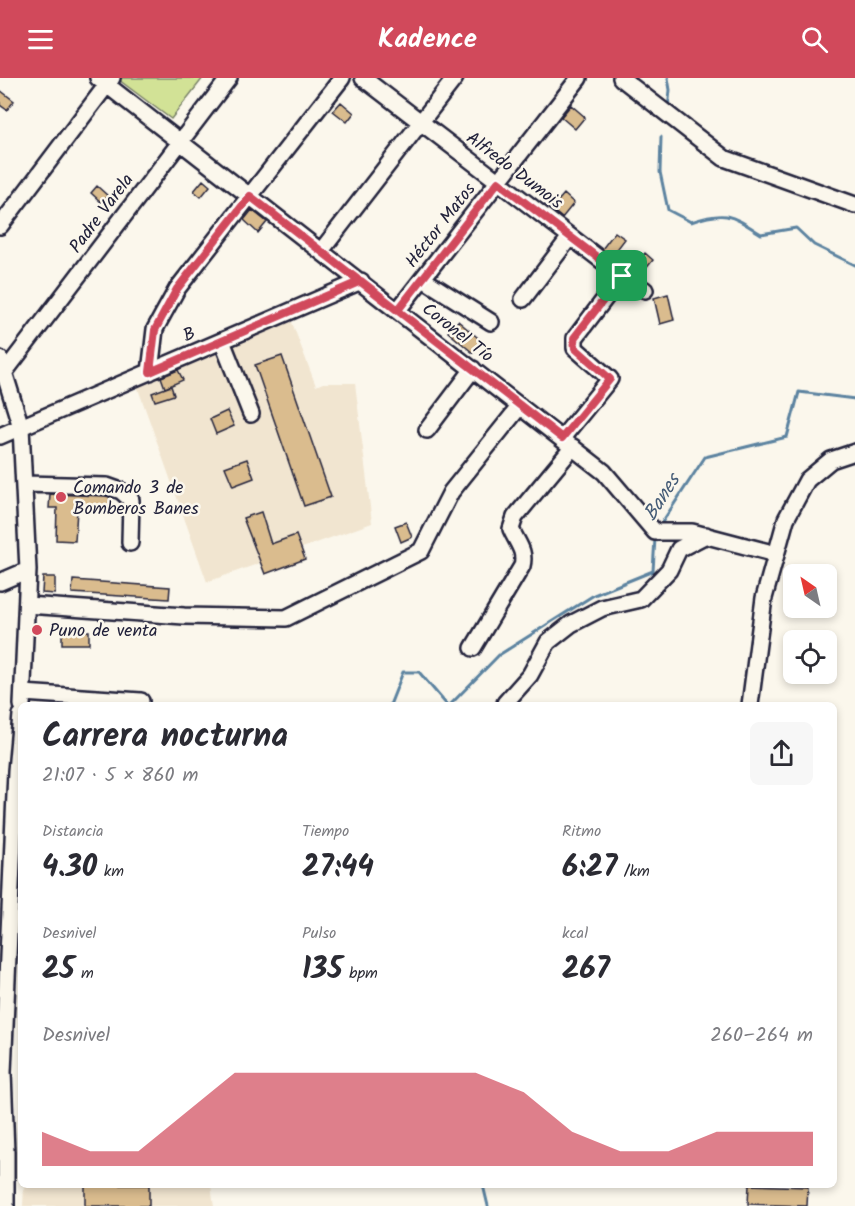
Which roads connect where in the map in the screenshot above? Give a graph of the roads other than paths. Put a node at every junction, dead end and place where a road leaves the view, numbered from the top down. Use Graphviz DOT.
graph roads {
  1 [pos="229,78"];
  2 [pos="342,78"];
  3 [pos="363,78"];
  4 [pos="455,78"];
  5 [pos="579,78"];
  6 [pos="621,78"];
  7 [pos="106,80"];
  8 [pos="420,123"];
  9 [pos="180,141"];
  10 [pos="498,182"];
  11 [pos="250,196"];
  12 [pos="855,205"];
  13 [pos="0,226"];
  14 [pos="570,237"];
  15 [pos="321,251"];
  16 [pos="622,276"];
  17 [pos="423,279"];
  18 [pos="361,281"];
  19 [pos="645,290"];
  20 [pos="523,299"];
  21 [pos="398,310"];
  22 [pos="492,322"];
  23 [pos="222,341"];
  24 [pos="2,366"];
  25 [pos="473,369"];
  26 [pos="150,372"];
  27 [pos="520,406"];
  28 [pos="251,414"];
  29 [pos="21,427"];
  30 [pos="427,430"];
  31 [pos="0,436"];
  32 [pos="567,443"];
  33 [pos="855,452"];
  34 [pos="24,484"];
  35 [pos="706,535"];
  36 [pos="130,543"];
  37 [pos="776,554"];
  38 [pos="28,570"];
  39 [pos="0,582"];
  40 [pos="27,605"];
  41 [pos="473,648"];
  42 [pos="22,699"];
  43 [pos="141,701"];
  44 [pos="506,702"];
  45 [pos="750,702"];
  46 [pos="18,778"];
  47 [pos="9,838"];
  48 [pos="0,858"];
  49 [pos="17,886"];
  50 [pos="2,1072"];
  51 [pos="14,1152"];
  52 [pos="6,1206"];
  1 -- 9 [label="street, Padre Varela"];
  2 -- 11 [label="street"];
  3 -- 8 [label="street, Alfredo Dumois"];
  4 -- 8 [label="street"];
  5 -- 10 [label="street, Héctor Matos"];
  6 -- 12 [label="street"];
  7 -- 9 [label="street, Coronel Tío"];
  7 -- 13 [label="street"];
  8 -- 10 [label="street, Alfredo Dumois"];
  8 -- 15 [label="street"];
  9 -- 11 [label="street, Coronel Tío"];
  9 -- 24 [label="street, Padre Varela"];
  10 -- 14 [label="street, Alfredo Dumois"];
  10 -- 17 [label="street, Héctor Matos"];
  11 -- 15 [label="street, Coronel Tío"];
  11 -- 26 [label="street"];
  14 -- 16 [label="street, Alfredo Dumois"];
  14 -- 20 [label="street"];
  15 -- 18 [label="street, Coronel Tío"];
  16 -- 19 [label="street, Alfredo Dumois"];
  16 -- 32 [label="street"];
  17 -- 21 [label="street, Héctor Matos"];
  17 -- 22 [label="street"];
  18 -- 21 [label="street, Coronel Tío"];
  18 -- 23 [label="street, B"];
  21 -- 25 [label="street, Coronel Tío"];
  23 -- 26 [label="street, B"];
  23 -- 28 [label="street"];
  24 -- 29 [label="street"];
  25 -- 27 [label="street, Coronel Tío"];
  25 -- 30 [label="street"];
  26 -- 29 [label="street, B"];
  27 -- 32 [label="street, Coronel Tío"];
  27 -- 40 [label="street"];
  29 -- 31 [label="street, B"];
  29 -- 34 [label="street"];
  32 -- 35 [label="street, Coronel Tío"];
  32 -- 41 [label="street"];
  33 -- 37 [label="street"];
  34 -- 36 [label="street"];
  34 -- 38 [label="street"];
  35 -- 37 [label="street, Coronel Tío"];
  35 -- 44 [label="street"];
  37 -- 45 [label="street"];
  38 -- 39 [label="street"];
  38 -- 40 [label="street"];
  40 -- 42 [label="street"];
  42 -- 43 [label="street"];
  46 -- 47 [label="street"];
  47 -- 48 [label="street"];
  47 -- 49 [label="street"];
  49 -- 50 [label="street"];
  50 -- 51 [label="street"];
  51 -- 52 [label="street"];
}
